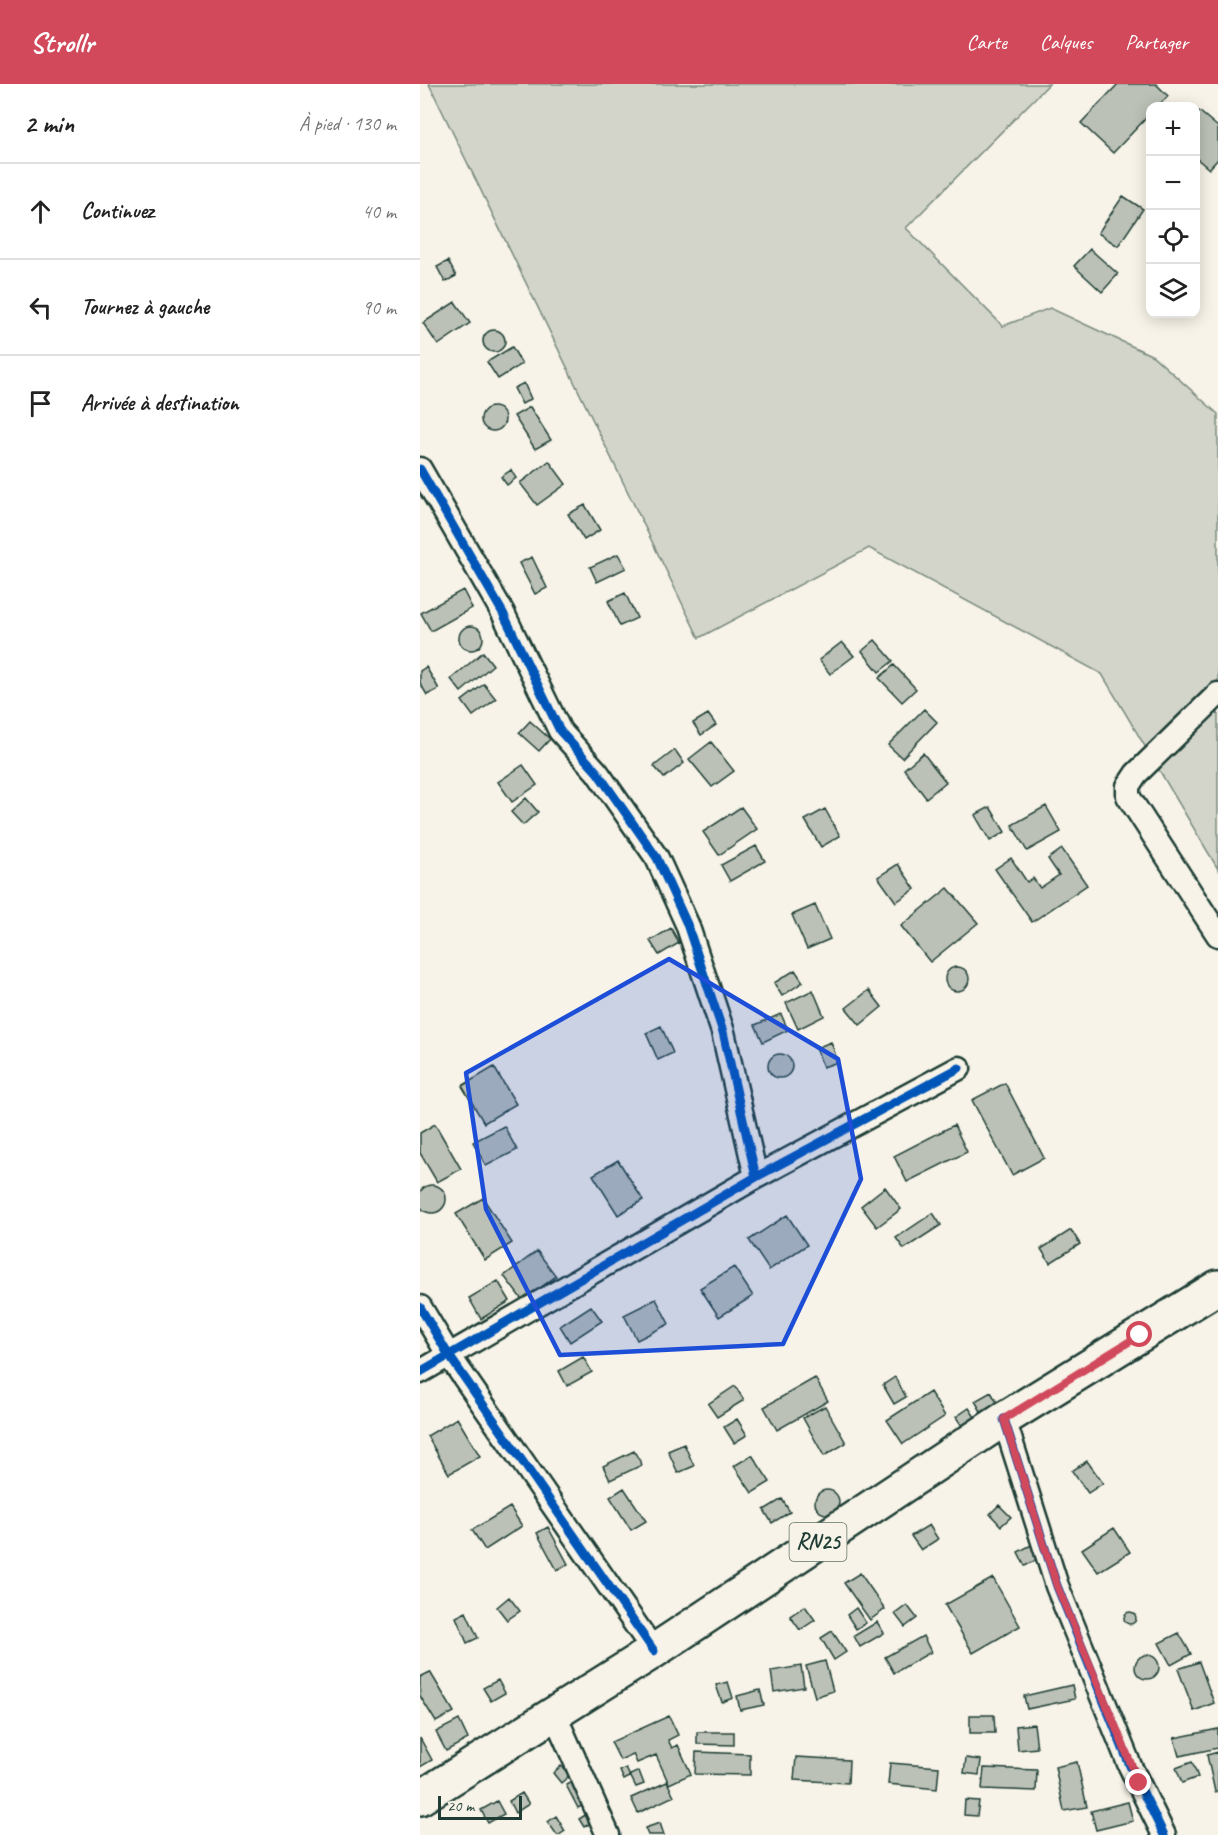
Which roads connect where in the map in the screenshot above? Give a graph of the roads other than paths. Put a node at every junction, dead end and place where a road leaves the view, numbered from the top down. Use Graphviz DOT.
graph roads {
  1 [pos="420,469"];
  2 [pos="1218,694"];
  3 [pos="1218,935"];
  4 [pos="959,1068"];
  5 [pos="756,1177"];
  6 [pos="1218,1287"];
  7 [pos="420,1307"];
  8 [pos="448,1354"];
  9 [pos="420,1371"];
  10 [pos="1004,1419"];
  11 [pos="654,1651"];
  12 [pos="554,1713"];
  13 [pos="420,1798"];
  14 [pos="608,1835"];
  15 [pos="1164,1835"];
  1 -- 5 [label="street"];
  2 -- 3 [label="street"];
  4 -- 5 [label="street"];
  5 -- 8 [label="street"];
  6 -- 10 [label="main road, RN25"];
  7 -- 8 [label="street"];
  8 -- 9 [label="street"];
  8 -- 11 [label="street"];
  10 -- 11 [label="main road, RN25"];
  10 -- 15 [label="street"];
  11 -- 12 [label="main road, RN25"];
  12 -- 13 [label="main road, RN25"];
  12 -- 14 [label="street"];
}
